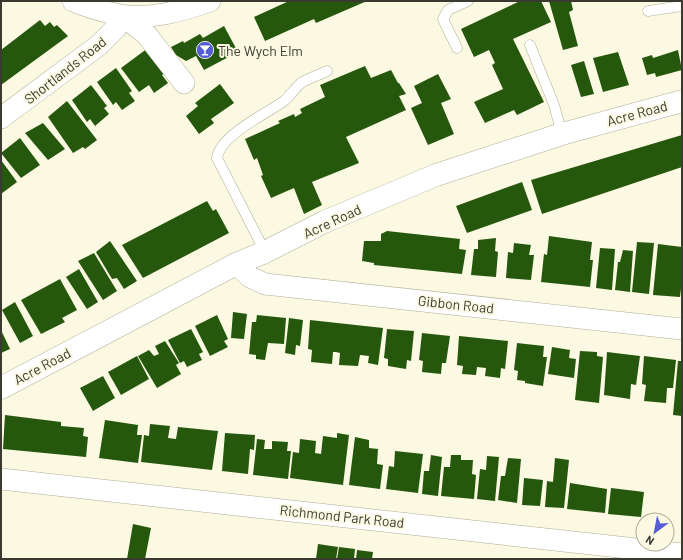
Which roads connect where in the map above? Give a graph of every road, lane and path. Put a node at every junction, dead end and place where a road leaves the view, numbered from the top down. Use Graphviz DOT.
graph roads {
  1 [pos="73,1"];
  2 [pos="210,1"];
  3 [pos="463,2"];
  4 [pos="682,6"];
  5 [pos="648,11"];
  6 [pos="121,15"];
  7 [pos="530,45"];
  8 [pos="457,48"];
  9 [pos="327,71"];
  10 [pos="184,83"];
  11 [pos="682,101"];
  12 [pos="1,118"];
  13 [pos="562,134"];
  14 [pos="265,252"];
  15 [pos="236,264"];
  16 [pos="682,329"];
  17 [pos="1,388"];
  18 [pos="1,479"];
  19 [pos="682,554"];
  1 -- 6 [label="street"];
  2 -- 6 [label="street"];
  3 -- 8 [label="lane"];
  4 -- 5 [label="lane"];
  6 -- 10 [label="street"];
  6 -- 12 [label="street, Shortlands Road"];
  7 -- 13 [label="lane"];
  9 -- 14 [label="lane"];
  11 -- 13 [label="street, Acre Road"];
  13 -- 14 [label="street, Acre Road"];
  14 -- 15 [label="street, Acre Road"];
  15 -- 16 [label="street, Gibbon Road"];
  15 -- 17 [label="street, Acre Road"];
  18 -- 19 [label="street, Richmond Park Road"];
}
